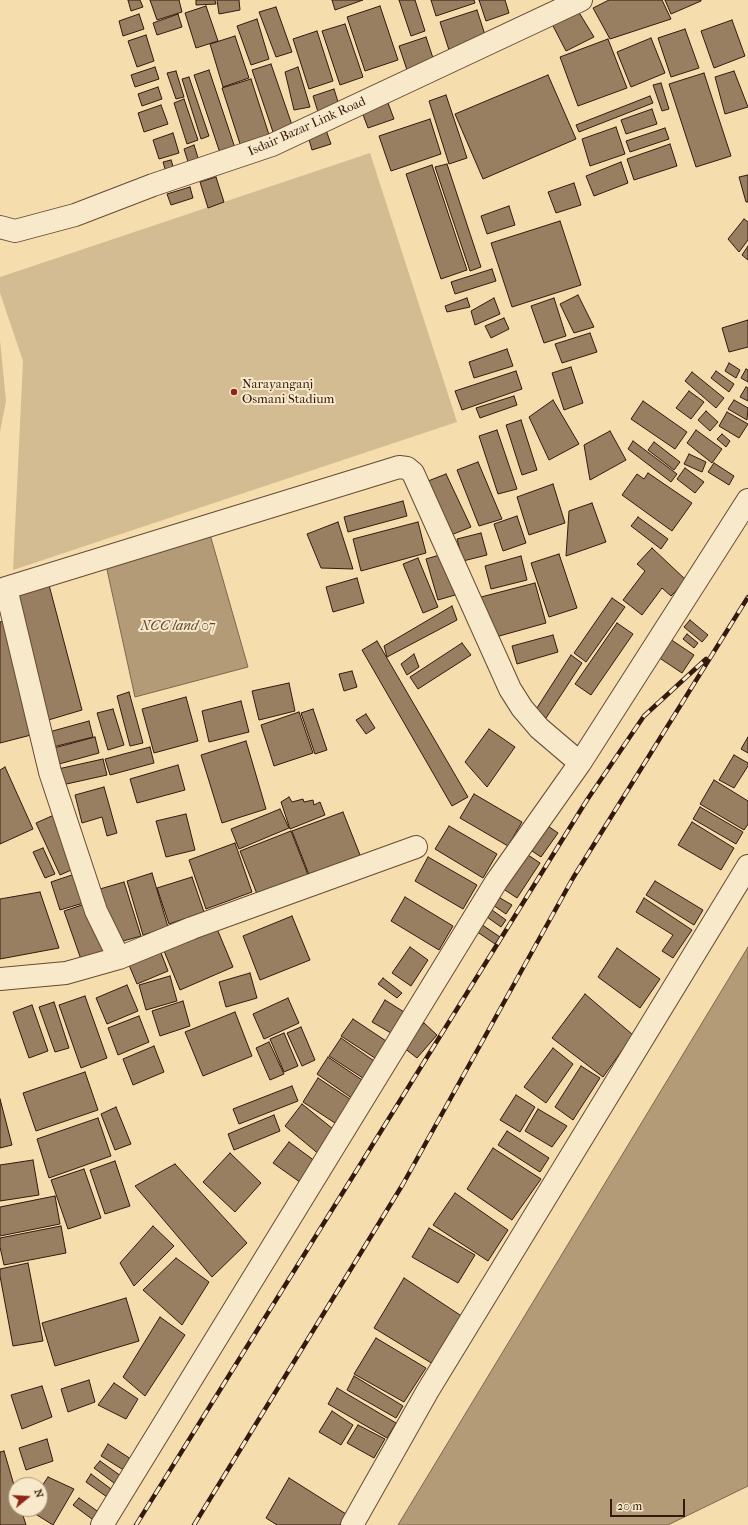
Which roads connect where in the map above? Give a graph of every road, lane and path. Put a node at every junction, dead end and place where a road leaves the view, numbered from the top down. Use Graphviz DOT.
graph roads {
  1 [pos="582,0"];
  2 [pos="0,227"];
  3 [pos="748,500"];
  4 [pos="3,589"];
  5 [pos="580,762"];
  6 [pos="416,847"];
  7 [pos="748,866"];
  8 [pos="119,958"];
  9 [pos="0,979"];
  10 [pos="102,1525"];
  11 [pos="352,1525"];
  1 -- 2 [label="street, Isdair Bazar Link Road"];
  3 -- 5 [label="street"];
  4 -- 5 [label="street"];
  4 -- 8 [label="street"];
  5 -- 10 [label="street"];
  6 -- 8 [label="street"];
  7 -- 11 [label="street"];
  8 -- 9 [label="street"];
}
